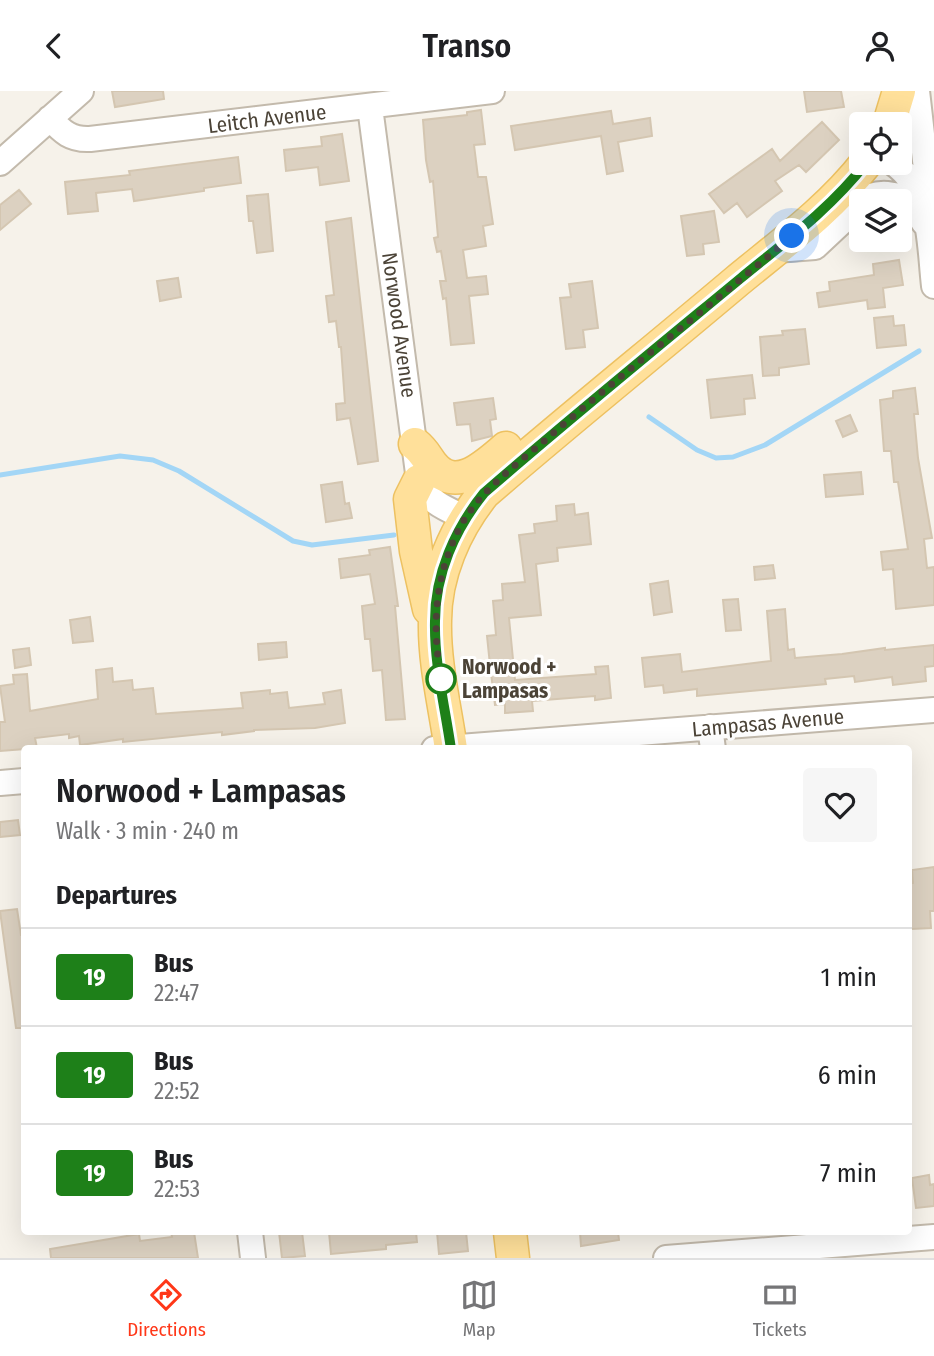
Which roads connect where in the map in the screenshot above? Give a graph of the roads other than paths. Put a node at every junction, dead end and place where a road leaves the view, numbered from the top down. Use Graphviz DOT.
graph roads {
  1 [pos="81,91"];
  2 [pos="492,91"];
  3 [pos="900,91"];
  4 [pos="917,91"];
  5 [pos="370,107"];
  6 [pos="893,112"];
  7 [pos="50,118"];
  8 [pos="0,163"];
  9 [pos="855,175"];
  10 [pos="906,175"];
  11 [pos="912,206"];
  12 [pos="849,214"];
  13 [pos="927,227"];
  14 [pos="776,250"];
  15 [pos="934,286"];
  16 [pos="599,394"];
  17 [pos="415,445"];
  18 [pos="419,481"];
  19 [pos="466,518"];
  20 [pos="436,638"];
  21 [pos="934,709"];
  22 [pos="712,738"];
  23 [pos="445,745"];
  24 [pos="542,745"];
  25 [pos="21,781"];
  26 [pos="0,783"];
  27 [pos="250,1235"];
  28 [pos="510,1235"];
  29 [pos="934,1237"];
  30 [pos="775,1241"];
  31 [pos="253,1258"];
  32 [pos="513,1258"];
  33 [pos="666,1258"];
  1 -- 7 [label="street"];
  2 -- 5 [label="street, Leitch Avenue"];
  3 -- 6 [label="main road"];
  4 -- 13 [label="street"];
  5 -- 7 [label="street, Leitch Avenue"];
  5 -- 17 [label="street, Norwood Avenue"];
  7 -- 8 [label="street"];
  9 -- 14 [label="main road"];
  10 -- 13 [label="street"];
  11 -- 13 [label="street"];
  12 -- 14 [label="street"];
  13 -- 15 [label="street"];
  14 -- 16 [label="main road"];
  16 -- 17 [label="main road"];
  16 -- 19 [label="main road"];
  17 -- 18 [label="street, Norwood Avenue"];
  18 -- 19 [label="street"];
  18 -- 20 [label="main road"];
  19 -- 20 [label="main road"];
  20 -- 23 [label="main road"];
  21 -- 22 [label="street, Lampasas Avenue"];
  22 -- 24 [label="street, Lampasas Avenue"];
  25 -- 26 [label="street"];
  27 -- 31 [label="street"];
  28 -- 32 [label="main road"];
  29 -- 30 [label="street"];
  30 -- 33 [label="street"];
}
